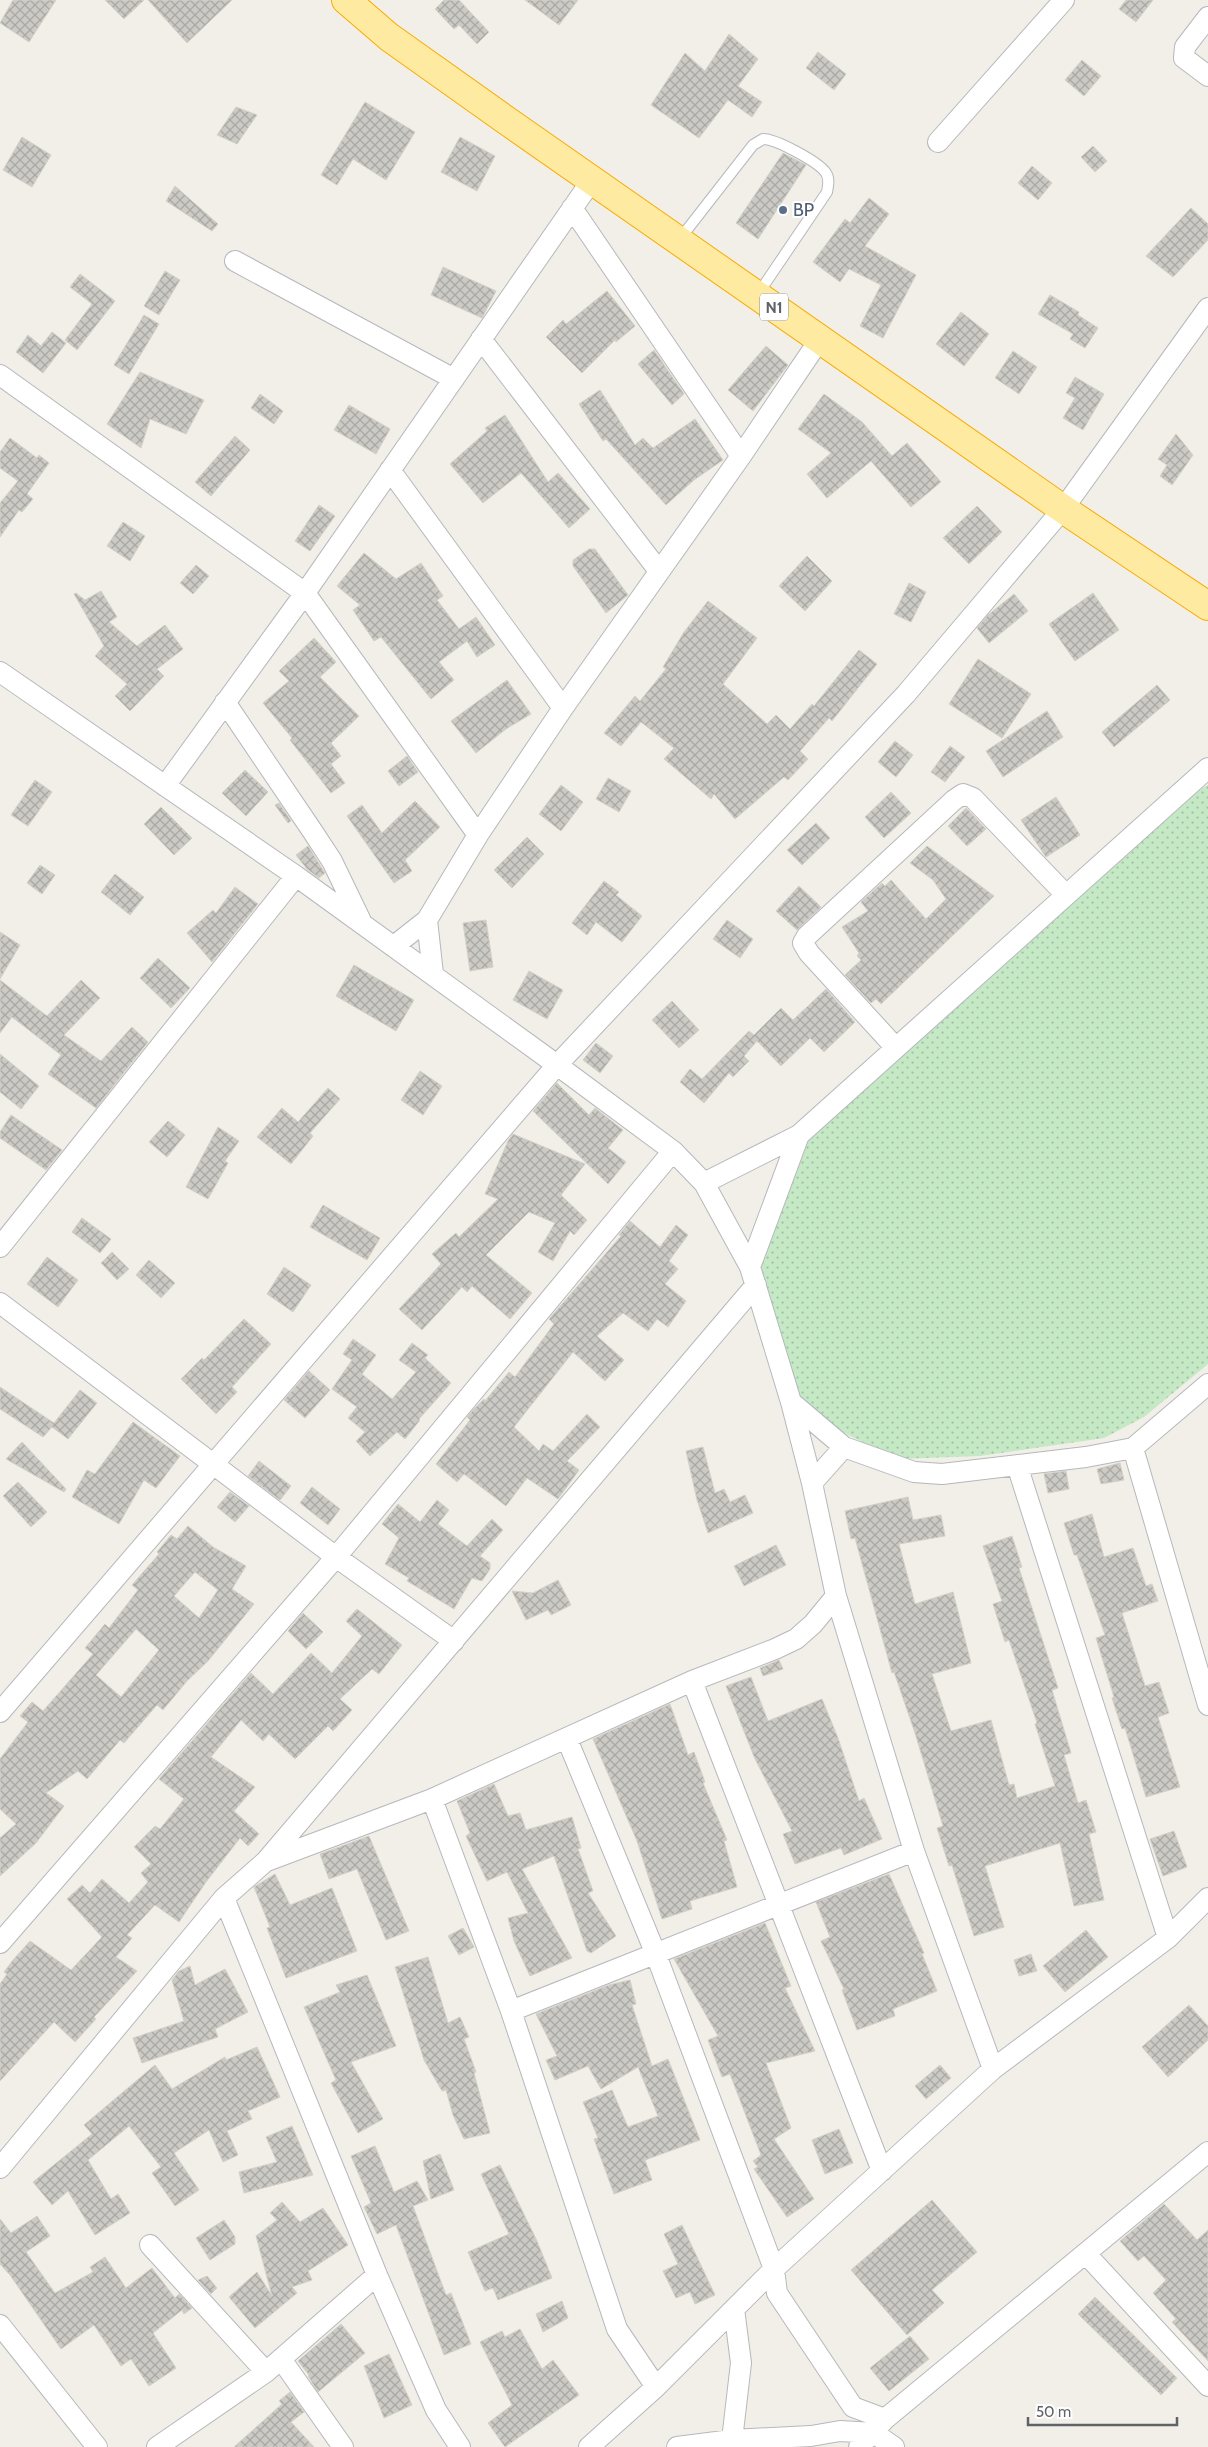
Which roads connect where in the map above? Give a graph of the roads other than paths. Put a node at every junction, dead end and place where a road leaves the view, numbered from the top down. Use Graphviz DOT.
graph roads {
  1 [pos="346,0"];
  2 [pos="1064,0"];
  3 [pos="1208,17"];
  4 [pos="1208,76"];
  5 [pos="938,142"];
  6 [pos="592,180"];
  7 [pos="572,208"];
  8 [pos="678,241"];
  9 [pos="235,261"];
  10 [pos="757,295"];
  11 [pos="1208,308"];
  12 [pos="481,339"];
  13 [pos="820,339"];
  14 [pos="0,375"];
  15 [pos="454,379"];
  16 [pos="741,456"];
  17 [pos="390,470"];
  18 [pos="1063,509"];
  19 [pos="659,571"];
  20 [pos="304,593"];
  21 [pos="1208,606"];
  22 [pos="0,672"];
  23 [pos="225,702"];
  24 [pos="563,708"];
  25 [pos="1208,768"];
  26 [pos="165,786"];
  27 [pos="478,834"];
  28 [pos="296,876"];
  29 [pos="1066,895"];
  30 [pos="427,920"];
  31 [pos="362,923"];
  32 [pos="394,946"];
  33 [pos="433,974"];
  34 [pos="896,1048"];
  35 [pos="558,1065"];
  36 [pos="799,1135"];
  37 [pos="673,1152"];
  38 [pos="704,1183"];
  39 [pos="0,1247"];
  40 [pos="753,1276"];
  41 [pos="0,1303"];
  42 [pos="1208,1384"];
  43 [pos="791,1402"];
  44 [pos="844,1446"];
  45 [pos="1133,1448"];
  46 [pos="214,1465"];
  47 [pos="1017,1466"];
  48 [pos="812,1483"];
  49 [pos="336,1557"];
  50 [pos="836,1596"];
  51 [pos="454,1641"];
  52 [pos="692,1681"];
  53 [pos="1208,1705"];
  54 [pos="0,1712"];
  55 [pos="567,1738"];
  56 [pos="432,1799"];
  57 [pos="914,1850"];
  58 [pos="266,1861"];
  59 [pos="224,1898"];
  60 [pos="1208,1898"];
  61 [pos="777,1905"];
  62 [pos="1168,1938"];
  63 [pos="0,1943"];
  64 [pos="655,1952"];
  65 [pos="511,2011"];
  66 [pos="993,2069"];
  67 [pos="1208,2152"];
  68 [pos="0,2168"];
  69 [pos="882,2171"];
  70 [pos="150,2245"];
  71 [pos="1086,2254"];
  72 [pos="774,2269"];
  73 [pos="377,2275"];
  74 [pos="734,2309"];
  75 [pos="0,2325"];
  76 [pos="273,2366"];
  77 [pos="1208,2386"];
  78 [pos="656,2387"];
  79 [pos="880,2426"];
  80 [pos="734,2444"];
  81 [pos="97,2447"];
  82 [pos="157,2447"];
  83 [pos="343,2447"];
  84 [pos="460,2447"];
  85 [pos="590,2447"];
  86 [pos="677,2447"];
  87 [pos="859,2447"];
  88 [pos="894,2447"];
  1 -- 6 [label="highway, N1"];
  2 -- 5 [label="street"];
  3 -- 4 [label="street"];
  6 -- 7 [label="street"];
  6 -- 8 [label="highway, N1"];
  7 -- 12 [label="street"];
  7 -- 16 [label="street"];
  8 -- 10 [label="highway, N1"];
  8 -- 10 [label="lane"];
  9 -- 15 [label="street"];
  10 -- 13 [label="highway, N1"];
  11 -- 18 [label="street"];
  12 -- 15 [label="street"];
  12 -- 19 [label="street"];
  13 -- 16 [label="street"];
  13 -- 18 [label="highway, N1"];
  14 -- 20 [label="street"];
  15 -- 17 [label="street"];
  16 -- 19 [label="street"];
  17 -- 20 [label="street"];
  17 -- 24 [label="street"];
  18 -- 21 [label="highway, N1"];
  18 -- 35 [label="street"];
  19 -- 24 [label="street"];
  20 -- 23 [label="street"];
  20 -- 27 [label="street"];
  22 -- 26 [label="street"];
  23 -- 26 [label="street"];
  23 -- 31 [label="street"];
  24 -- 27 [label="street"];
  25 -- 29 [label="street"];
  26 -- 28 [label="street"];
  27 -- 30 [label="street"];
  28 -- 31 [label="street"];
  28 -- 39 [label="street"];
  29 -- 34 [label="street"];
  29 -- 34 [label="street"];
  30 -- 32 [label="street"];
  30 -- 33 [label="street"];
  31 -- 32 [label="street"];
  32 -- 33 [label="street"];
  33 -- 35 [label="street"];
  34 -- 36 [label="street"];
  35 -- 37 [label="street"];
  35 -- 46 [label="street"];
  36 -- 38 [label="street"];
  36 -- 40 [label="street"];
  37 -- 38 [label="street"];
  37 -- 49 [label="street"];
  38 -- 40 [label="street"];
  40 -- 43 [label="street"];
  40 -- 51 [label="street"];
  41 -- 46 [label="street"];
  42 -- 45 [label="street"];
  43 -- 44 [label="street"];
  43 -- 48 [label="street"];
  44 -- 47 [label="street"];
  44 -- 48 [label="street"];
  45 -- 47 [label="street"];
  45 -- 53 [label="street"];
  46 -- 49 [label="street"];
  46 -- 54 [label="street"];
  47 -- 62 [label="street"];
  48 -- 50 [label="street"];
  49 -- 51 [label="street"];
  49 -- 63 [label="street"];
  50 -- 52 [label="street"];
  50 -- 57 [label="street"];
  51 -- 58 [label="street"];
  52 -- 55 [label="street"];
  52 -- 61 [label="street"];
  55 -- 56 [label="street"];
  55 -- 64 [label="street"];
  56 -- 58 [label="street"];
  56 -- 65 [label="street"];
  57 -- 61 [label="street"];
  57 -- 66 [label="street"];
  58 -- 59 [label="street"];
  59 -- 68 [label="street"];
  59 -- 73 [label="street"];
  60 -- 62 [label="street"];
  61 -- 64 [label="street"];
  61 -- 69 [label="street"];
  62 -- 66 [label="street"];
  64 -- 65 [label="street"];
  64 -- 72 [label="street"];
  65 -- 78 [label="street"];
  66 -- 69 [label="street"];
  67 -- 71 [label="street"];
  69 -- 72 [label="street"];
  70 -- 76 [label="street"];
  71 -- 77 [label="street"];
  71 -- 79 [label="street"];
  72 -- 74 [label="street"];
  72 -- 79 [label="street"];
  73 -- 76 [label="street"];
  73 -- 84 [label="street"];
  74 -- 78 [label="street"];
  74 -- 80 [label="street"];
  75 -- 81 [label="street"];
  76 -- 82 [label="street"];
  76 -- 83 [label="street"];
  78 -- 85 [label="street"];
  79 -- 80 [label="street"];
  79 -- 87 [label="street"];
  79 -- 88 [label="street"];
  80 -- 86 [label="street"];
}
